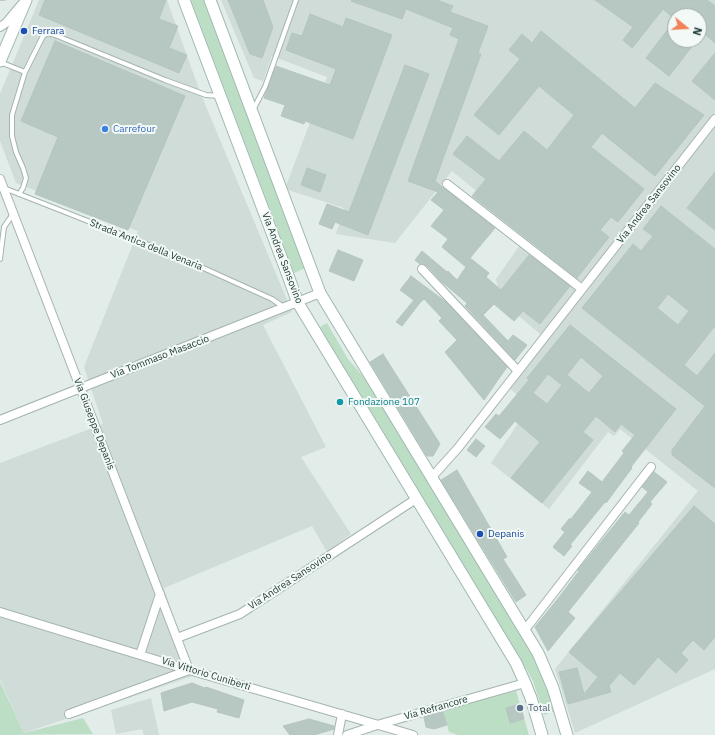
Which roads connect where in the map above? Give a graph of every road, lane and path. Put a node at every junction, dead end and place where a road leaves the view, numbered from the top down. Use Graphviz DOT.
graph roads {
  1 [pos="26,0"];
  2 [pos="184,0"];
  3 [pos="210,0"];
  4 [pos="296,0"];
  5 [pos="0,27"];
  6 [pos="0,62"];
  7 [pos="25,72"];
  8 [pos="220,96"];
  9 [pos="252,112"];
  10 [pos="715,119"];
  11 [pos="0,178"];
  12 [pos="447,184"];
  13 [pos="4,188"];
  14 [pos="19,194"];
  15 [pos="13,214"];
  16 [pos="0,259"];
  17 [pos="422,269"];
  18 [pos="582,289"];
  19 [pos="320,293"];
  20 [pos="298,303"];
  21 [pos="285,308"];
  22 [pos="518,371"];
  23 [pos="80,388"];
  24 [pos="0,420"];
  25 [pos="651,468"];
  26 [pos="432,477"];
  27 [pos="416,499"];
  28 [pos="160,594"];
  29 [pos="0,612"];
  30 [pos="524,631"];
  31 [pos="177,638"];
  32 [pos="140,654"];
  33 [pos="189,670"];
  34 [pos="525,683"];
  35 [pos="68,714"];
  36 [pos="342,714"];
  37 [pos="377,725"];
  38 [pos="338,735"];
  39 [pos="347,735"];
  40 [pos="413,735"];
  41 [pos="542,735"];
  42 [pos="567,735"];
  1 -- 5 [label="street"];
  1 -- 6 [label="main road"];
  2 -- 8 [label="main road, Via Andrea Sansovino"];
  3 -- 9 [label="main road"];
  4 -- 9 [label="lane"];
  6 -- 7 [label="lane"];
  7 -- 8 [label="lane"];
  7 -- 14 [label="lane"];
  8 -- 20 [label="main road, Via Andrea Sansovino"];
  9 -- 19 [label="main road"];
  10 -- 18 [label="street, Via Andrea Sansovino"];
  11 -- 13 [label="street, Via Giuseppe Depanis"];
  12 -- 18 [label="street"];
  13 -- 14 [label="lane, Strada Antica della Venaria"];
  13 -- 15 [label="street, Via Giuseppe Depanis"];
  14 -- 21 [label="lane, Strada Antica della Venaria"];
  15 -- 16 [label="lane"];
  15 -- 23 [label="street, Via Giuseppe Depanis"];
  17 -- 22 [label="street"];
  18 -- 22 [label="street, Via Andrea Sansovino"];
  19 -- 20 [label="street, Via Tommaso Masaccio"];
  19 -- 26 [label="main road"];
  20 -- 21 [label="street, Via Tommaso Masaccio"];
  20 -- 27 [label="main road, Via Andrea Sansovino"];
  21 -- 23 [label="street, Via Tommaso Masaccio"];
  22 -- 26 [label="street, Via Andrea Sansovino"];
  23 -- 24 [label="street, Via Tommaso Masaccio"];
  23 -- 28 [label="street, Via Giuseppe Depanis"];
  25 -- 30 [label="street"];
  26 -- 30 [label="main road"];
  27 -- 31 [label="street, Via Andrea Sansovino"];
  27 -- 34 [label="main road, Via Andrea Sansovino"];
  28 -- 31 [label="street, Via Giuseppe Depanis"];
  28 -- 32 [label="street"];
  29 -- 32 [label="street, Via Vittorio Cuniberti"];
  30 -- 42 [label="main road"];
  31 -- 33 [label="street, Via Giuseppe Depanis"];
  32 -- 33 [label="street, Via Vittorio Cuniberti"];
  33 -- 35 [label="street"];
  33 -- 36 [label="street, Via Vittorio Cuniberti"];
  34 -- 37 [label="street, Via Refrancore"];
  34 -- 41 [label="main road, Via Andrea Sansovino"];
  36 -- 37 [label="street, Via Vittorio Cuniberti"];
  36 -- 38 [label="street"];
  37 -- 39 [label="street, Via Refrancore"];
  37 -- 40 [label="street, Via Vittorio Cuniberti"];
}
